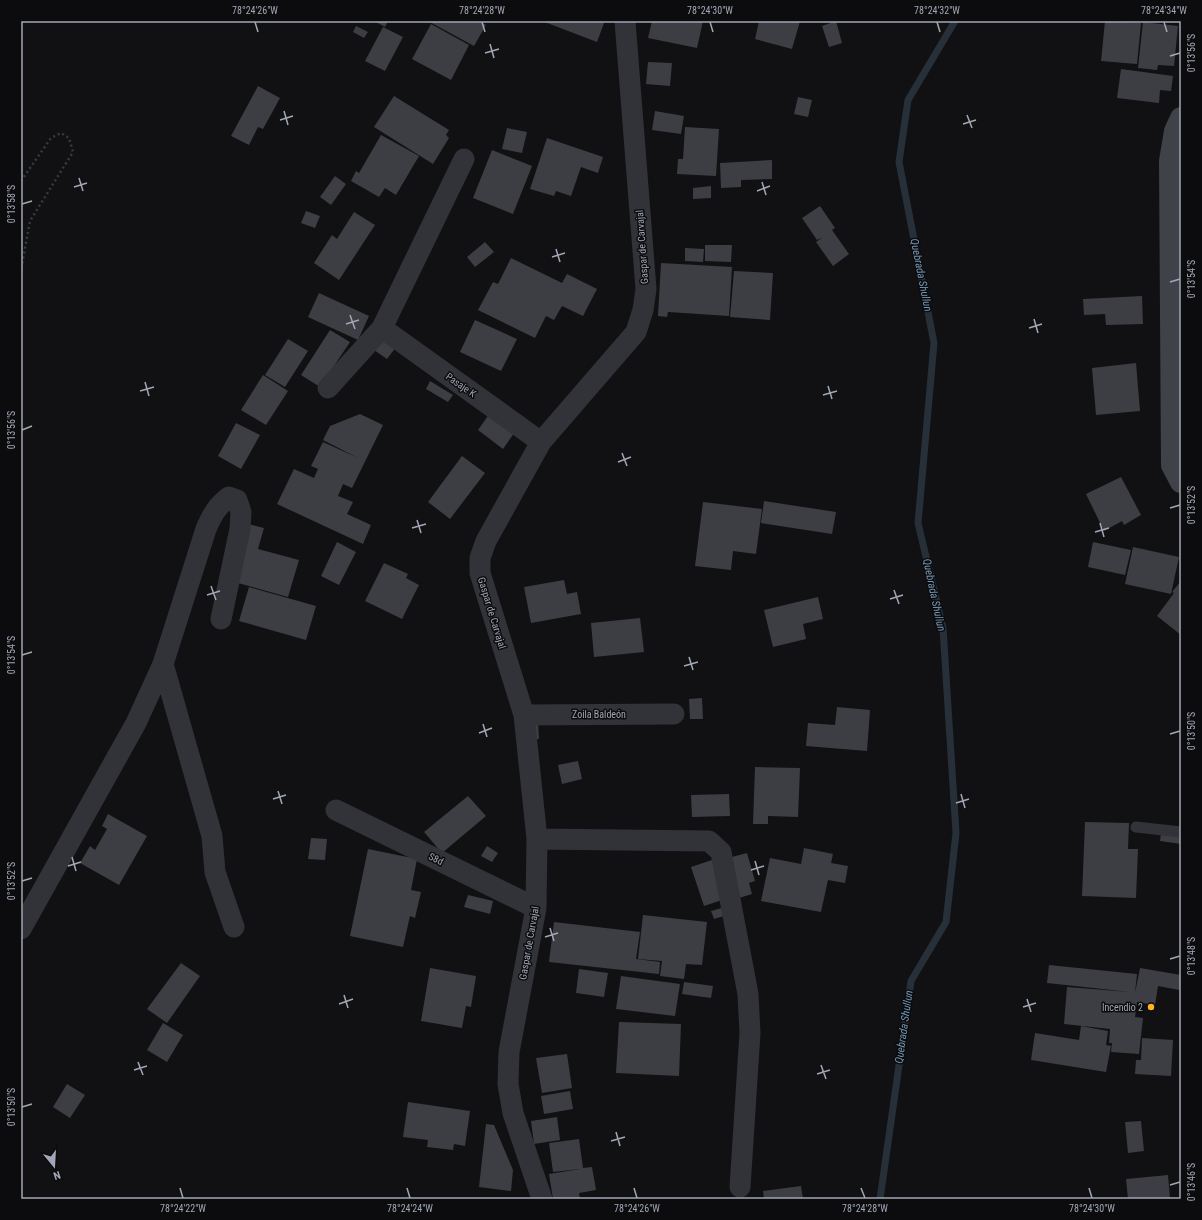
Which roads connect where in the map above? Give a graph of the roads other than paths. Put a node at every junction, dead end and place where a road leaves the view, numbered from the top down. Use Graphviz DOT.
graph roads {
  1 [pos="625,21"];
  2 [pos="1181,118"];
  3 [pos="464,159"];
  4 [pos="382,328"];
  5 [pos="328,388"];
  6 [pos="541,442"];
  7 [pos="1181,482"];
  8 [pos="222,619"];
  9 [pos="163,664"];
  10 [pos="674,714"];
  11 [pos="524,715"];
  12 [pos="336,810"];
  13 [pos="1136,827"];
  14 [pos="1181,832"];
  15 [pos="537,839"];
  16 [pos="536,908"];
  17 [pos="234,927"];
  18 [pos="21,929"];
  19 [pos="740,1187"];
  20 [pos="542,1199"];
  1 -- 6 [label="street, Gaspar de Carvajal"];
  2 -- 7 [label="street"];
  3 -- 4 [label="street"];
  4 -- 5 [label="street"];
  4 -- 6 [label="street, Pasaje K"];
  6 -- 11 [label="street, Gaspar de Carvajal"];
  8 -- 9 [label="street"];
  9 -- 17 [label="street"];
  9 -- 18 [label="street"];
  10 -- 11 [label="street, Zoila Baldeón"];
  11 -- 15 [label="street, Gaspar de Carvajal"];
  12 -- 16 [label="street, S8d"];
  13 -- 14 [label="lane"];
  15 -- 16 [label="street, Gaspar de Carvajal"];
  15 -- 19 [label="street"];
  16 -- 20 [label="street, Gaspar de Carvajal"];
}
